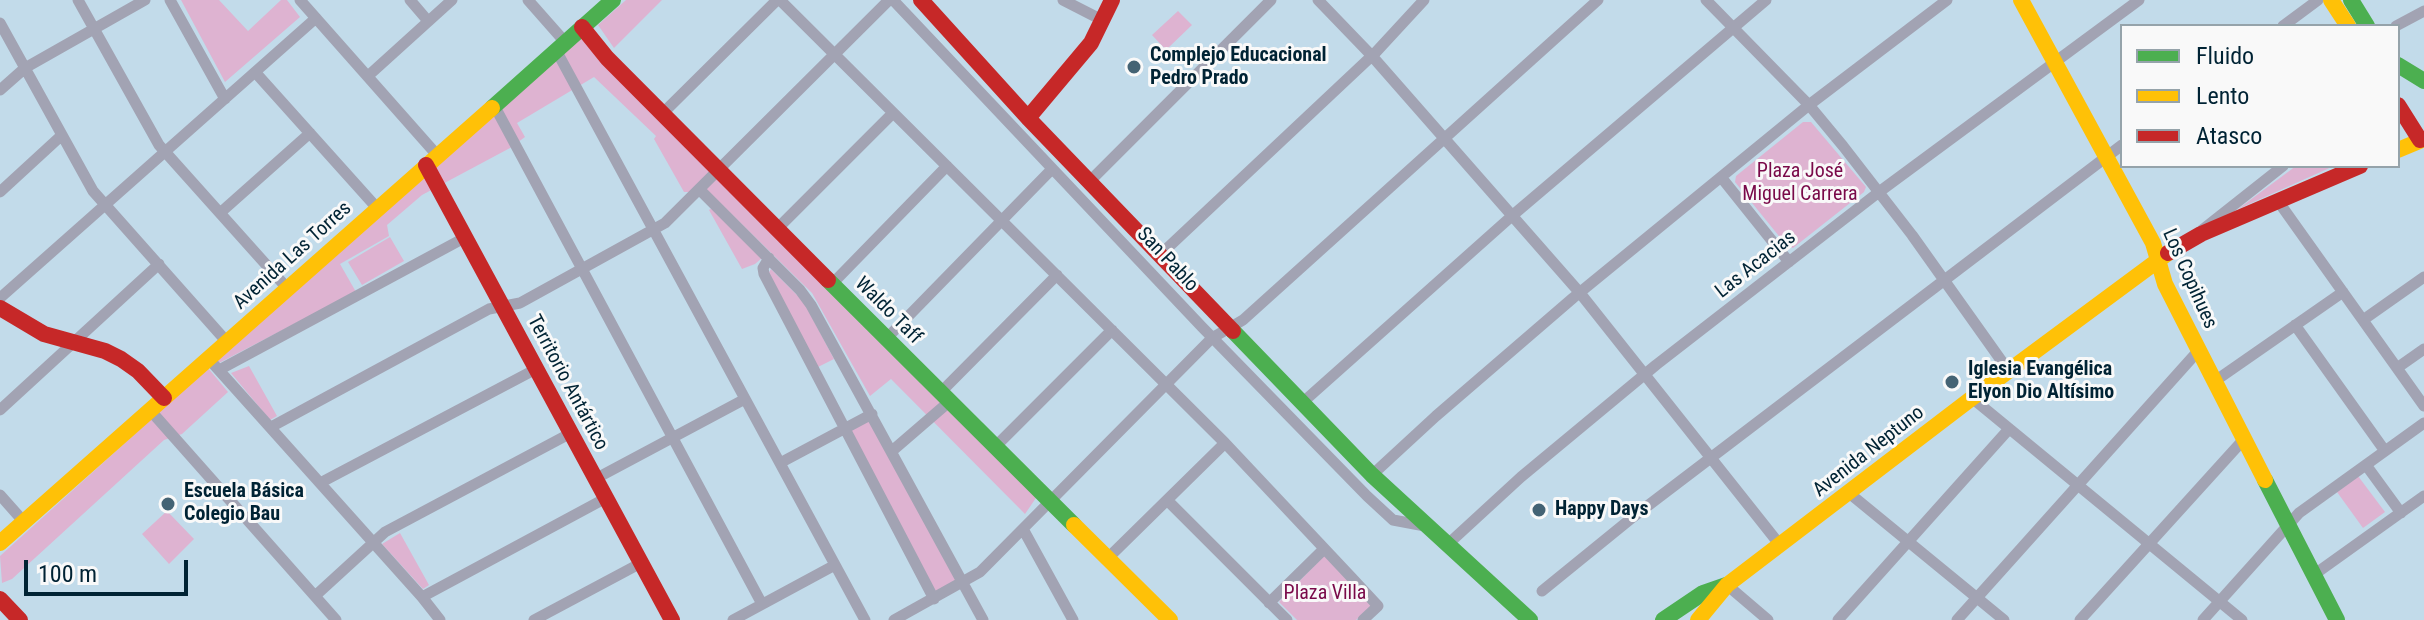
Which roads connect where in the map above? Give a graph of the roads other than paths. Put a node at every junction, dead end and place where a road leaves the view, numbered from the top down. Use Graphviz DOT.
graph roads {
  1 [pos="78,0"];
  2 [pos="145,0"];
  3 [pos="170,0"];
  4 [pos="300,0"];
  5 [pos="410,0"];
  6 [pos="452,0"];
  7 [pos="528,0"];
  8 [pos="613,0"];
  9 [pos="778,0"];
  10 [pos="891,0"];
  11 [pos="922,0"];
  12 [pos="1063,0"];
  13 [pos="1112,0"];
  14 [pos="1271,0"];
  15 [pos="1318,0"];
  16 [pos="1424,0"];
  17 [pos="1598,0"];
  18 [pos="1706,0"];
  19 [pos="1766,0"];
  20 [pos="1947,0"];
  21 [pos="2021,0"];
  22 [pos="2139,0"];
  23 [pos="2318,0"];
  24 [pos="2331,0"];
  25 [pos="2351,0"];
  26 [pos="2424,11"];
  27 [pos="316,18"];
  28 [pos="428,21"];
  29 [pos="1104,21"];
  30 [pos="0,23"];
  31 [pos="2286,24"];
  32 [pos="2347,24"];
  33 [pos="2366,24"];
  34 [pos="2400,24"];
  35 [pos="1733,26"];
  36 [pos="582,27"];
  37 [pos="94,29"];
  38 [pos="560,46"];
  39 [pos="835,55"];
  40 [pos="1372,56"];
  41 [pos="2054,61"];
  42 [pos="2400,66"];
  43 [pos="25,68"];
  44 [pos="255,72"];
  45 [pos="368,76"];
  46 [pos="2424,81"];
  47 [pos="0,90"];
  48 [pos="225,99"];
  49 [pos="494,105"];
  50 [pos="1809,105"];
  51 [pos="2400,108"];
  52 [pos="893,113"];
  53 [pos="662,114"];
  54 [pos="1028,118"];
  55 [pos="310,133"];
  56 [pos="62,135"];
  57 [pos="1444,137"];
  58 [pos="2422,140"];
  59 [pos="2120,146"];
  60 [pos="2400,149"];
  61 [pos="165,152"];
  62 [pos="2106,157"];
  63 [pos="432,160"];
  64 [pos="947,166"];
  65 [pos="2281,168"];
  66 [pos="2355,168"];
  67 [pos="1052,169"];
  68 [pos="719,171"];
  69 [pos="1721,177"];
  70 [pos="1090,181"];
  71 [pos="700,190"];
  72 [pos="0,192"];
  73 [pos="1879,192"];
  74 [pos="2278,201"];
  75 [pos="106,204"];
  76 [pos="377,208"];
  77 [pos="220,213"];
  78 [pos="1513,215"];
  79 [pos="1002,220"];
  80 [pos="777,229"];
  81 [pos="653,230"];
  82 [pos="466,237"];
  83 [pos="2192,239"];
  84 [pos="1160,255"];
  85 [pos="769,258"];
  86 [pos="2158,261"];
  87 [pos="1789,262"];
  88 [pos="159,264"];
  89 [pos="582,269"];
  90 [pos="1057,275"];
  91 [pos="2424,277"];
  92 [pos="1945,279"];
  93 [pos="832,284"];
  94 [pos="287,288"];
  95 [pos="2343,292"];
  96 [pos="1580,293"];
  97 [pos="0,298"];
  98 [pos="503,307"];
  99 [pos="0,308"];
  100 [pos="2363,320"];
  101 [pos="2295,325"];
  102 [pos="1229,328"];
  103 [pos="1112,330"];
  104 [pos="887,338"];
  105 [pos="1212,338"];
  106 [pos="227,342"];
  107 [pos="72,343"];
  108 [pos="2424,349"];
  109 [pos="2199,350"];
  110 [pos="214,364"];
  111 [pos="2397,368"];
  112 [pos="536,369"];
  113 [pos="2008,370"];
  114 [pos="1646,374"];
  115 [pos="2215,381"];
  116 [pos="1166,384"];
  117 [pos="946,397"];
  118 [pos="164,398"];
  119 [pos="1972,398"];
  120 [pos="745,399"];
  121 [pos="1302,403"];
  122 [pos="2424,406"];
  123 [pos="0,410"];
  124 [pos="150,410"];
  125 [pos="872,414"];
  126 [pos="2424,423"];
  127 [pos="271,427"];
  128 [pos="844,428"];
  129 [pos="2009,429"];
  130 [pos="571,433"];
  131 [pos="673,437"];
  132 [pos="2245,438"];
  133 [pos="1225,443"];
  134 [pos="996,446"];
  135 [pos="892,451"];
  136 [pos="2385,451"];
  137 [pos="1711,457"];
  138 [pos="780,463"];
  139 [pos="2366,465"];
  140 [pos="1372,475"];
  141 [pos="595,479"];
  142 [pos="320,483"];
  143 [pos="2078,485"];
  144 [pos="1849,493"];
  145 [pos="0,495"];
  146 [pos="2424,496"];
  147 [pos="606,498"];
  148 [pos="1167,500"];
  149 [pos="1050,501"];
  150 [pos="2401,513"];
  151 [pos="24,522"];
  152 [pos="2289,524"];
  153 [pos="1425,526"];
  154 [pos="1023,529"];
  155 [pos="1908,542"];
  156 [pos="0,543"];
  157 [pos="373,543"];
  158 [pos="2149,544"];
  159 [pos="1447,545"];
  160 [pos="1780,545"];
  161 [pos="1324,549"];
  162 [pos="1108,558"];
  163 [pos="641,563"];
  164 [pos="835,565"];
  165 [pos="2315,574"];
  166 [pos="964,583"];
  167 [pos="1727,585"];
  168 [pos="1542,591"];
  169 [pos="315,596"];
  170 [pos="422,597"];
  171 [pos="1977,598"];
  172 [pos="0,599"];
  173 [pos="934,599"];
  174 [pos="2220,602"];
  175 [pos="1269,603"];
  176 [pos="762,604"];
  177 [pos="910,616"];
  178 [pos="20,620"];
  179 [pos="336,620"];
  180 [pos="439,620"];
  181 [pos="534,620"];
  182 [pos="672,620"];
  183 [pos="733,620"];
  184 [pos="865,620"];
  185 [pos="894,620"];
  186 [pos="983,620"];
  187 [pos="1073,620"];
  188 [pos="1170,620"];
  189 [pos="1287,620"];
  190 [pos="1363,620"];
  191 [pos="1530,620"];
  192 [pos="1663,620"];
  193 [pos="1698,620"];
  194 [pos="1768,620"];
  195 [pos="1838,620"];
  196 [pos="1957,620"];
  197 [pos="2004,620"];
  198 [pos="2080,620"];
  199 [pos="2203,620"];
  200 [pos="2242,620"];
  201 [pos="2337,620"];
  1 -- 37 [label="street"];
  2 -- 37 [label="street"];
  3 -- 48 [label="street"];
  4 -- 27 [label="street, Territorio Antártico"];
  5 -- 28 [label="street"];
  6 -- 28 [label="street"];
  7 -- 38 [label="street"];
  8 -- 36 [label="main road, Avenida Las Torres"];
  9 -- 39 [label="street"];
  9 -- 53 [label="street"];
  10 -- 39 [label="street"];
  10 -- 67 [label="street, San Pablo"];
  11 -- 54 [label="main road, San Pablo"];
  12 -- 29 [label="street"];
  13 -- 29 [label="main road"];
  14 -- 70 [label="street"];
  15 -- 40 [label="street"];
  16 -- 40 [label="street"];
  17 -- 57 [label="street"];
  18 -- 35 [label="street"];
  19 -- 35 [label="street"];
  20 -- 50 [label="street"];
  21 -- 41 [label="main road, Los Copihues"];
  22 -- 41 [label="street, Las Acacias"];
  23 -- 31 [label="street"];
  24 -- 32 [label="main road"];
  25 -- 33 [label="main road"];
  26 -- 34 [label="street"];
  27 -- 44 [label="street"];
  27 -- 45 [label="street, Territorio Antártico"];
  28 -- 45 [label="street"];
  29 -- 54 [label="main road"];
  30 -- 43 [label="street"];
  35 -- 50 [label="street"];
  35 -- 78 [label="street"];
  36 -- 38 [label="main road, Avenida Las Torres"];
  36 -- 53 [label="main road, Waldo Taff"];
  37 -- 43 [label="street"];
  37 -- 61 [label="street"];
  38 -- 49 [label="main road, Avenida Las Torres"];
  38 -- 81 [label="street"];
  39 -- 52 [label="street"];
  39 -- 68 [label="street"];
  40 -- 57 [label="street"];
  40 -- 84 [label="street"];
  41 -- 62 [label="main road, Los Copihues"];
  41 -- 73 [label="street, Las Acacias"];
  42 -- 46 [label="main road"];
  43 -- 47 [label="street"];
  43 -- 56 [label="street"];
  44 -- 48 [label="street"];
  44 -- 55 [label="street"];
  45 -- 63 [label="street, Territorio Antártico"];
  48 -- 61 [label="street"];
  49 -- 63 [label="main road, Avenida Las Torres"];
  49 -- 89 [label="street"];
  50 -- 69 [label="street"];
  50 -- 73 [label="street"];
  51 -- 58 [label="main road"];
  52 -- 64 [label="street"];
  52 -- 80 [label="street"];
  53 -- 68 [label="main road, Waldo Taff"];
  54 -- 70 [label="main road, San Pablo"];
  55 -- 76 [label="street"];
  55 -- 77 [label="street"];
  56 -- 72 [label="street"];
  56 -- 75 [label="street"];
  57 -- 78 [label="street"];
  57 -- 102 [label="street"];
  58 -- 60 [label="main road"];
  59 -- 62 [label="street"];
  61 -- 75 [label="street"];
  61 -- 77 [label="street"];
  62 -- 86 [label="main road, Los Copihues"];
  62 -- 92 [label="street"];
  63 -- 76 [label="main road, Avenida Las Torres"];
  63 -- 82 [label="main road, Territorio Antártico"];
  64 -- 79 [label="street"];
  64 -- 93 [label="street"];
  65 -- 83 [label="street, Avenida Neptuno"];
  66 -- 74 [label="main road, Avenida Neptuno"];
  67 -- 79 [label="street"];
  67 -- 105 [label="street, San Pablo"];
  68 -- 71 [label="street"];
  68 -- 80 [label="main road, Waldo Taff"];
  69 -- 87 [label="street"];
  69 -- 96 [label="street"];
  70 -- 84 [label="main road, San Pablo"];
  71 -- 81 [label="street"];
  71 -- 85 [label="street"];
  73 -- 87 [label="street, Las Acacias"];
  73 -- 92 [label="street"];
  74 -- 83 [label="main road, Avenida Neptuno"];
  74 -- 95 [label="street"];
  75 -- 88 [label="street"];
  75 -- 97 [label="street"];
  76 -- 94 [label="main road, Avenida Las Torres"];
  77 -- 94 [label="street"];
  78 -- 96 [label="street"];
  78 -- 121 [label="street"];
  79 -- 90 [label="street"];
  79 -- 104 [label="street"];
  80 -- 93 [label="main road, Waldo Taff"];
  81 -- 89 [label="street"];
  81 -- 120 [label="street"];
  82 -- 98 [label="main road, Territorio Antártico"];
  82 -- 110 [label="street"];
  83 -- 86 [label="main road, Avenida Neptuno"];
  84 -- 102 [label="main road, San Pablo"];
  85 -- 125 [label="street"];
  85 -- 128 [label="street"];
  86 -- 109 [label="main road, Los Copihues"];
  86 -- 113 [label="main road, Avenida Neptuno"];
  87 -- 114 [label="street, Las Acacias"];
  88 -- 106 [label="street"];
  88 -- 107 [label="street"];
  89 -- 98 [label="street"];
  89 -- 131 [label="street"];
  90 -- 103 [label="street"];
  90 -- 117 [label="street"];
  91 -- 100 [label="street"];
  92 -- 113 [label="street"];
  92 -- 137 [label="street"];
  93 -- 104 [label="main road, Waldo Taff"];
  94 -- 106 [label="main road, Avenida Las Torres"];
  95 -- 100 [label="street"];
  95 -- 101 [label="street"];
  96 -- 114 [label="street"];
  96 -- 140 [label="street"];
  98 -- 112 [label="main road, Territorio Antártico"];
  98 -- 127 [label="street"];
  99 -- 107 [label="main road"];
  100 -- 111 [label="street"];
  101 -- 115 [label="street"];
  101 -- 136 [label="street"];
  102 -- 105 [label="street"];
  102 -- 121 [label="main road, San Pablo"];
  103 -- 116 [label="street"];
  103 -- 134 [label="street"];
  104 -- 117 [label="main road, Waldo Taff"];
  105 -- 116 [label="street"];
  105 -- 153 [label="street, San Pablo"];
  106 -- 110 [label="main road, Avenida Las Torres"];
  107 -- 118 [label="main road"];
  107 -- 123 [label="street"];
  108 -- 111 [label="street"];
  109 -- 115 [label="main road, Los Copihues"];
  109 -- 143 [label="street"];
  110 -- 118 [label="main road, Avenida Las Torres"];
  110 -- 127 [label="street"];
  111 -- 122 [label="street"];
  112 -- 130 [label="main road, Territorio Antártico"];
  112 -- 142 [label="street"];
  113 -- 119 [label="main road, Avenida Neptuno"];
  114 -- 137 [label="street"];
  114 -- 159 [label="street, Las Acacias"];
  115 -- 132 [label="main road, Los Copihues"];
  116 -- 133 [label="street"];
  116 -- 149 [label="street"];
  117 -- 134 [label="main road, Waldo Taff"];
  117 -- 135 [label="street"];
  118 -- 124 [label="main road, Avenida Las Torres"];
  119 -- 129 [label="street"];
  119 -- 144 [label="main road, Avenida Neptuno"];
  120 -- 131 [label="street"];
  120 -- 138 [label="street"];
  121 -- 140 [label="main road, San Pablo"];
  124 -- 151 [label="main road, Avenida Las Torres"];
  124 -- 169 [label="street"];
  125 -- 128 [label="street"];
  125 -- 135 [label="street"];
  126 -- 136 [label="street"];
  127 -- 142 [label="street"];
  128 -- 138 [label="street"];
  128 -- 173 [label="street"];
  129 -- 143 [label="street"];
  129 -- 155 [label="street"];
  130 -- 141 [label="main road, Territorio Antártico"];
  130 -- 157 [label="street"];
  131 -- 141 [label="street"];
  131 -- 176 [label="street"];
  132 -- 152 [label="main road, Los Copihues"];
  132 -- 158 [label="street"];
  133 -- 148 [label="street"];
  133 -- 161 [label="street"];
  134 -- 149 [label="main road, Waldo Taff"];
  135 -- 166 [label="street"];
  136 -- 139 [label="street"];
  137 -- 160 [label="street"];
  137 -- 168 [label="street"];
  138 -- 164 [label="street"];
  139 -- 150 [label="street"];
  139 -- 152 [label="street"];
  140 -- 153 [label="main road, San Pablo"];
  141 -- 147 [label="main road, Territorio Antártico"];
  142 -- 157 [label="street"];
  143 -- 158 [label="street"];
  143 -- 171 [label="street"];
  144 -- 155 [label="street"];
  144 -- 160 [label="main road, Avenida Neptuno"];
  145 -- 151 [label="street"];
  146 -- 150 [label="street"];
  147 -- 163 [label="main road, Territorio Antártico"];
  147 -- 170 [label="street"];
  148 -- 162 [label="street"];
  148 -- 175 [label="street"];
  149 -- 154 [label="street"];
  149 -- 162 [label="main road, Waldo Taff"];
  150 -- 165 [label="street"];
  151 -- 156 [label="main road, Avenida Las Torres"];
  152 -- 165 [label="main road, Los Copihues"];
  152 -- 174 [label="street"];
  153 -- 159 [label="main road, San Pablo"];
  154 -- 166 [label="street"];
  154 -- 187 [label="street"];
  155 -- 171 [label="street"];
  155 -- 195 [label="street"];
  157 -- 169 [label="street"];
  157 -- 170 [label="street"];
  158 -- 174 [label="street"];
  158 -- 198 [label="street"];
  159 -- 191 [label="main road, San Pablo"];
  160 -- 167 [label="main road, Avenida Neptuno"];
  161 -- 175 [label="street"];
  161 -- 190 [label="street"];
  162 -- 188 [label="main road, Waldo Taff"];
  163 -- 181 [label="street"];
  163 -- 182 [label="main road, Territorio Antártico"];
  164 -- 176 [label="street"];
  164 -- 184 [label="street"];
  165 -- 201 [label="main road, Los Copihues"];
  166 -- 173 [label="street"];
  166 -- 186 [label="street"];
  167 -- 192 [label="main road, Avenida Neptuno"];
  167 -- 193 [label="main road, Avenida Neptuno"];
  167 -- 194 [label="street"];
  169 -- 179 [label="street"];
  170 -- 180 [label="street"];
  171 -- 196 [label="street"];
  171 -- 197 [label="street"];
  172 -- 178 [label="main road"];
  173 -- 177 [label="street"];
  174 -- 199 [label="street"];
  174 -- 200 [label="street"];
  175 -- 189 [label="street"];
  176 -- 183 [label="street"];
  177 -- 185 [label="street"];
}
